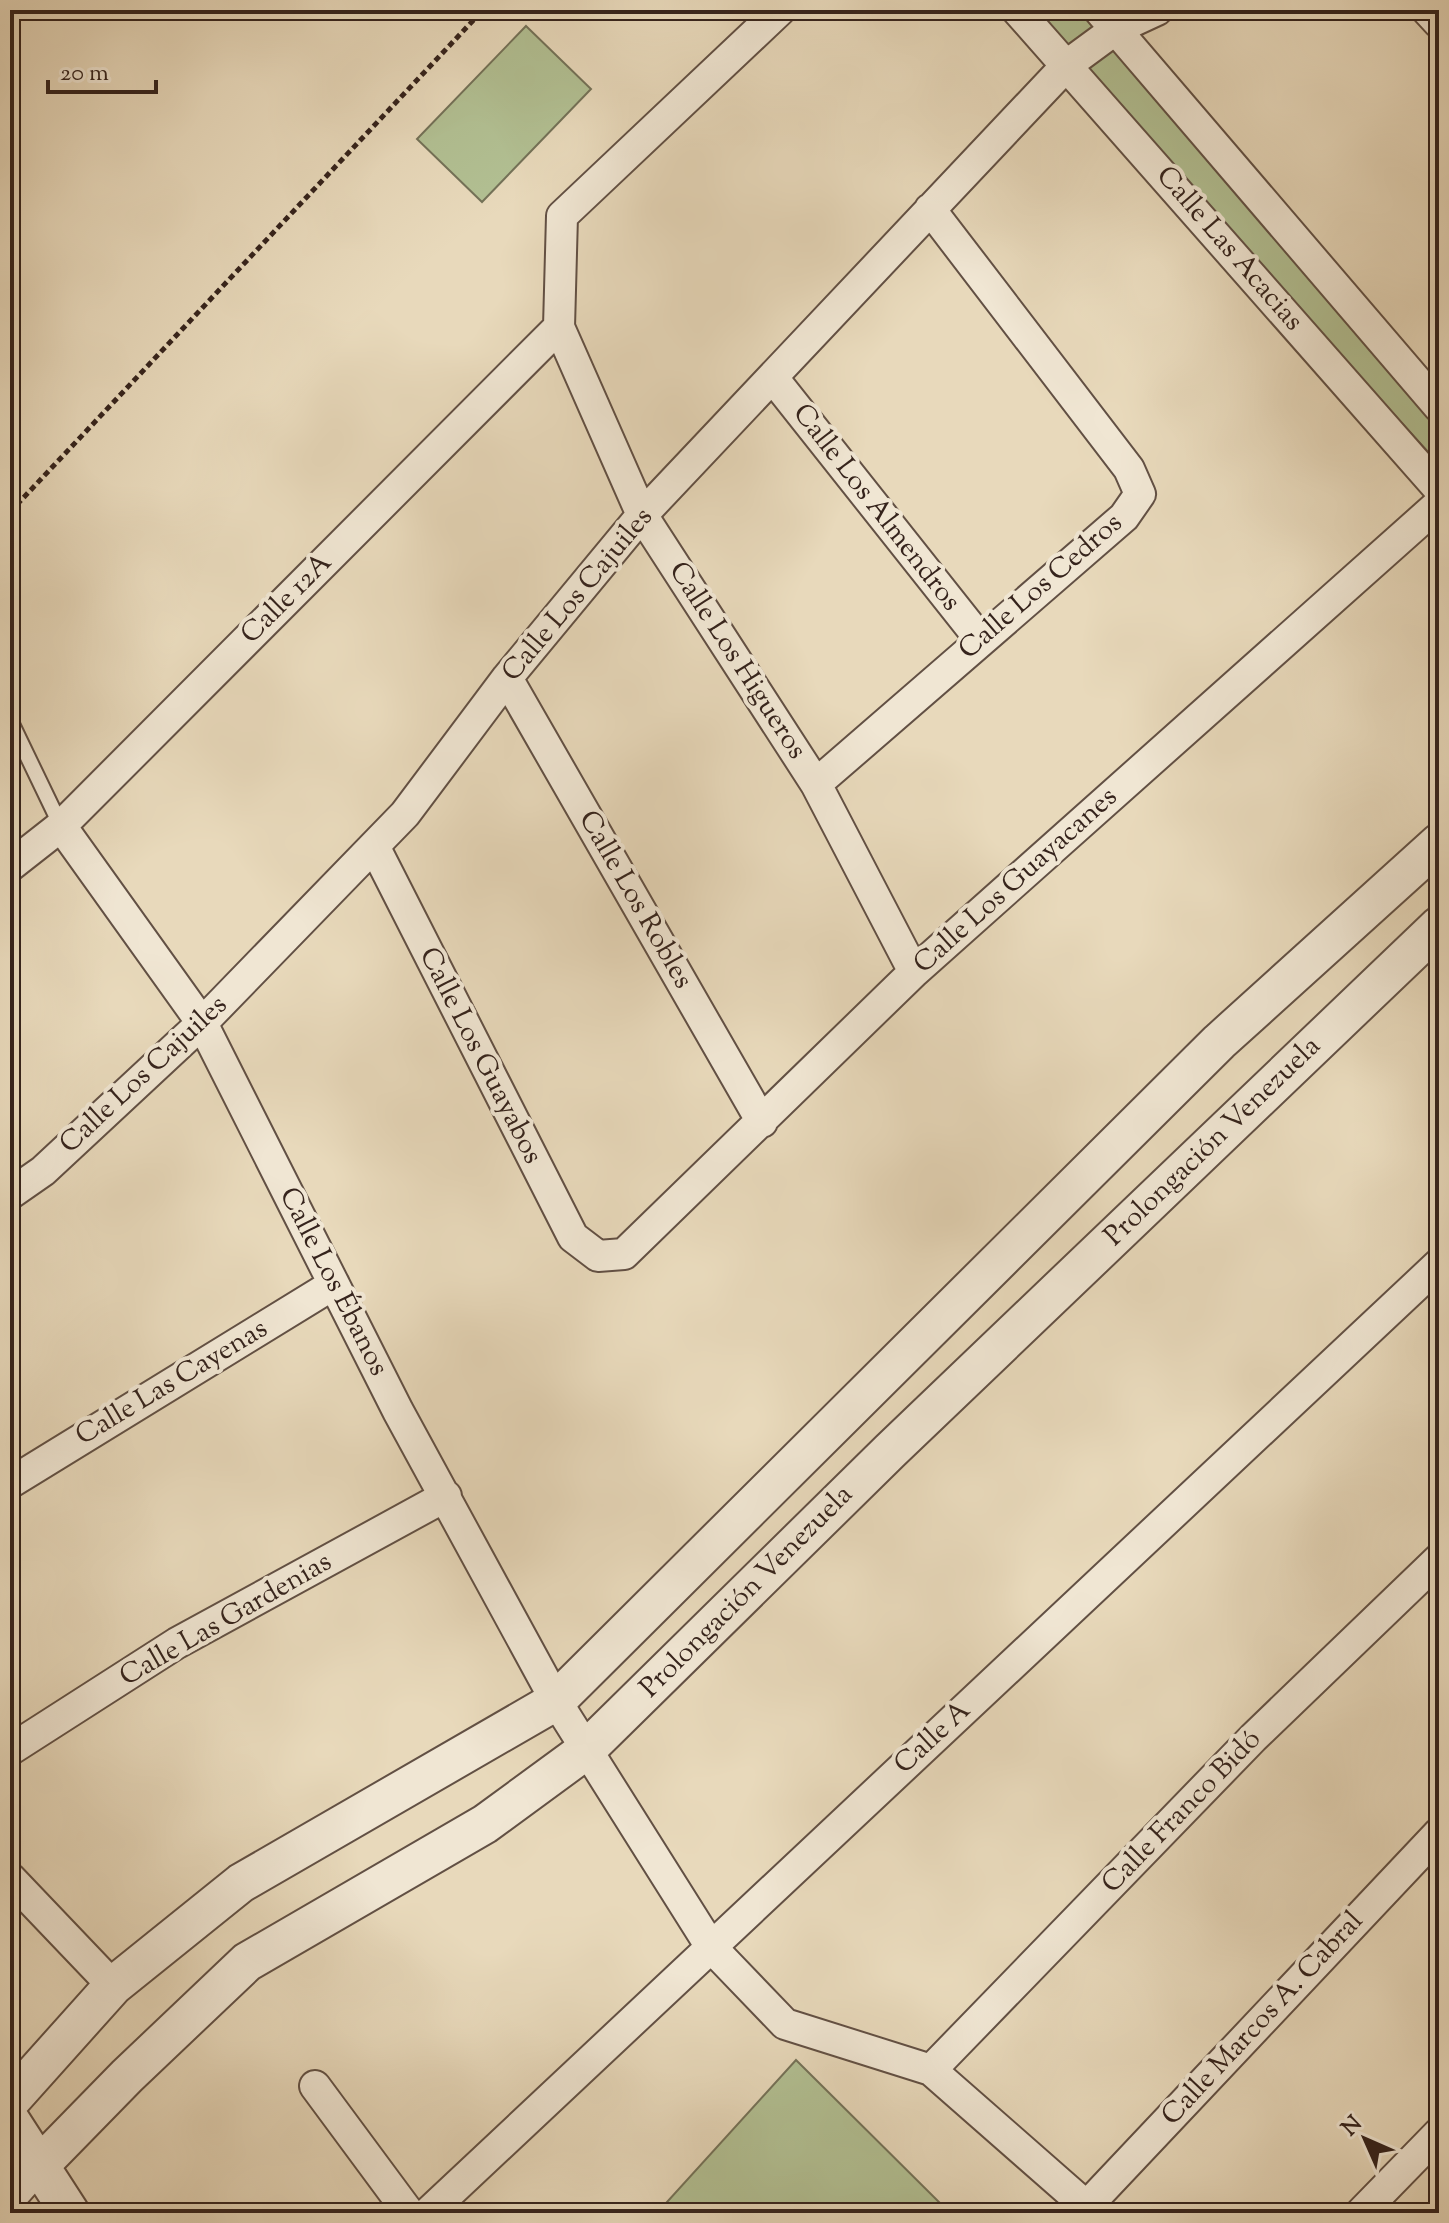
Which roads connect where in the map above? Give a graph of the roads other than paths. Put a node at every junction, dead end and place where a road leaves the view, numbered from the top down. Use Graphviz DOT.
graph roads {
  1 [pos="780,10"];
  2 [pos="1017,10"];
  3 [pos="1157,10"];
  4 [pos="1427,10"];
  5 [pos="1108,19"];
  6 [pos="1439,23"];
  7 [pos="1067,65"];
  8 [pos="930,209"];
  9 [pos="559,327"];
  10 [pos="773,378"];
  11 [pos="1439,407"];
  12 [pos="1439,489"];
  13 [pos="1439,504"];
  14 [pos="642,515"];
  15 [pos="980,639"];
  16 [pos="507,678"];
  17 [pos="10,720"];
  18 [pos="816,784"];
  19 [pos="61,826"];
  20 [pos="1439,843"];
  21 [pos="374,846"];
  22 [pos="10,866"];
  23 [pos="1439,926"];
  24 [pos="914,972"];
  25 [pos="202,1023"];
  26 [pos="762,1122"];
  27 [pos="10,1194"];
  28 [pos="598,1256"];
  29 [pos="1439,1264"];
  30 [pos="334,1284"];
  31 [pos="10,1483"];
  32 [pos="446,1496"];
  33 [pos="1439,1559"];
  34 [pos="556,1701"];
  35 [pos="10,1750"];
  36 [pos="586,1750"];
  37 [pos="1439,1833"];
  38 [pos="10,1878"];
  39 [pos="711,1947"];
  40 [pos="113,1986"];
  41 [pos="931,2070"];
  42 [pos="315,2086"];
  43 [pos="10,2101"];
  44 [pos="10,2120"];
  45 [pos="1439,2133"];
  46 [pos="41,2164"];
  47 [pos="10,2199"];
  48 [pos="1090,2210"];
  49 [pos="70,2213"];
  50 [pos="409,2213"];
  51 [pos="428,2213"];
  52 [pos="1361,2213"];
  1 -- 9 [label="street, Calle Los Higueros"];
  2 -- 7 [label="street, Calle Las Acacias"];
  3 -- 5 [label="street, Calle Los Cajuiles"];
  4 -- 6 [label="street"];
  5 -- 7 [label="street, Calle Los Cajuiles"];
  5 -- 11 [label="street, Calle Las Acacias"];
  7 -- 8 [label="street, Calle Los Cajuiles"];
  7 -- 12 [label="street, Calle Las Acacias"];
  8 -- 10 [label="street, Calle Los Cajuiles"];
  8 -- 15 [label="street, Calle Los Cedros"];
  9 -- 14 [label="street, Calle Los Higueros"];
  9 -- 19 [label="street, Calle 12A"];
  10 -- 14 [label="street, Calle Los Cajuiles"];
  10 -- 15 [label="street, Calle Los Almendros"];
  13 -- 24 [label="street, Calle Los Guayacanes"];
  14 -- 16 [label="street, Calle Los Cajuiles"];
  14 -- 18 [label="street, Calle Los Higueros"];
  15 -- 18 [label="street, Calle Los Cedros"];
  16 -- 21 [label="street, Calle Los Cajuiles"];
  16 -- 26 [label="street, Calle Los Robles"];
  17 -- 19 [label="lane"];
  18 -- 24 [label="street, Calle Los Higueros"];
  19 -- 22 [label="street, Calle 12A"];
  19 -- 25 [label="street, Calle Los Ébanos"];
  20 -- 34 [label="street, Prolongación Venezuela"];
  21 -- 25 [label="street, Calle Los Cajuiles"];
  21 -- 28 [label="street, Calle Los Guayabos"];
  23 -- 36 [label="street, Prolongación Venezuela"];
  24 -- 26 [label="street, Calle Los Guayacanes"];
  25 -- 27 [label="street, Calle Los Cajuiles"];
  25 -- 30 [label="street, Calle Los Ébanos"];
  26 -- 28 [label="street, Calle Los Guayacanes"];
  29 -- 39 [label="street, Calle A"];
  30 -- 31 [label="street, Calle Las Cayenas"];
  30 -- 32 [label="street, Calle Los Ébanos"];
  32 -- 34 [label="street, Calle Los Ébanos"];
  32 -- 35 [label="street, Calle Las Gardenias"];
  33 -- 41 [label="street, Calle Franco Bidó"];
  34 -- 36 [label="street, Calle Los Ébanos"];
  34 -- 40 [label="street, Prolongación Venezuela"];
  36 -- 39 [label="street, Calle Los Ébanos"];
  36 -- 46 [label="street, Prolongación Venezuela"];
  37 -- 48 [label="street, Calle Marcos A. Cabral"];
  38 -- 40 [label="street"];
  39 -- 41 [label="street, Calle Los Ébanos"];
  39 -- 51 [label="street, Calle A"];
  40 -- 43 [label="street, Prolongación Venezuela"];
  41 -- 48 [label="street"];
  42 -- 50 [label="street"];
  44 -- 46 [label="street"];
  45 -- 52 [label="street"];
  46 -- 47 [label="street, Prolongación Venezuela"];
  46 -- 49 [label="street"];
}
